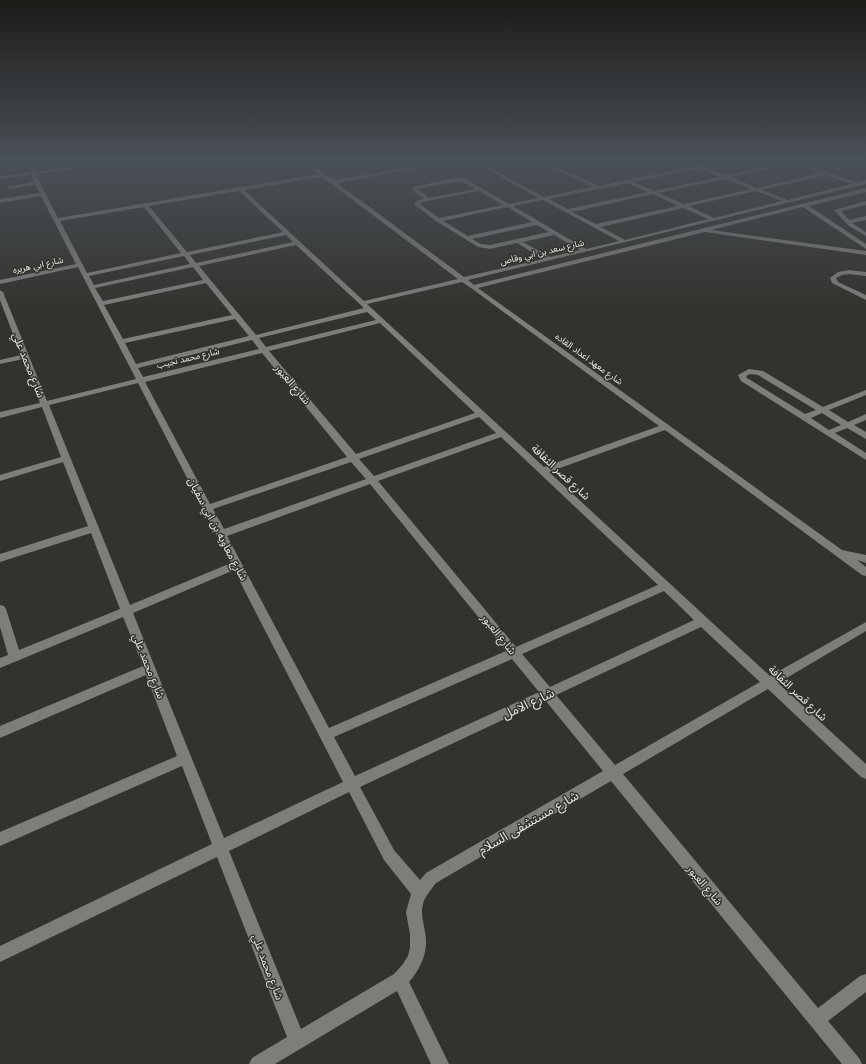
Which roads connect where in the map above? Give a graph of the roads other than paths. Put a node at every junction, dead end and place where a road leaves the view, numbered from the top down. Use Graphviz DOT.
graph roads {
  1 [pos="50,210"];
  2 [pos="117,210"];
  3 [pos="149,210"];
  4 [pos="262,210"];
  5 [pos="370,210"];
  6 [pos="424,210"];
  7 [pos="490,210"];
  8 [pos="515,210"];
  9 [pos="573,210"];
  10 [pos="668,210"];
  11 [pos="692,210"];
  12 [pos="750,210"];
  13 [pos="785,210"];
  14 [pos="811,210"];
  15 [pos="839,210"];
  16 [pos="567,211"];
  17 [pos="866,218"];
  18 [pos="712,219"];
  19 [pos="56,220"];
  20 [pos="438,220"];
  21 [pos="848,222"];
  22 [pos="538,223"];
  23 [pos="596,226"];
  24 [pos="701,230"];
  25 [pos="555,233"];
  26 [pos="287,234"];
  27 [pos="866,234"];
  28 [pos="467,238"];
  29 [pos="623,241"];
  30 [pos="297,242"];
  31 [pos="519,242"];
  32 [pos="866,248"];
  33 [pos="585,251"];
  34 [pos="866,253"];
  35 [pos="186,254"];
  36 [pos="548,260"];
  37 [pos="80,265"];
  38 [pos="195,265"];
  39 [pos="866,274"];
  40 [pos="85,275"];
  41 [pos="463,280"];
  42 [pos="208,281"];
  43 [pos="0,282"];
  44 [pos="91,287"];
  45 [pos="473,287"];
  46 [pos="0,292"];
  47 [pos="866,298"];
  48 [pos="100,304"];
  49 [pos="365,306"];
  50 [pos="237,316"];
  51 [pos="382,321"];
  52 [pos="254,337"];
  53 [pos="120,342"];
  54 [pos="265,350"];
  55 [pos="25,356"];
  56 [pos="0,362"];
  57 [pos="133,366"];
  58 [pos="139,380"];
  59 [pos="866,392"];
  60 [pos="44,403"];
  61 [pos="822,410"];
  62 [pos="481,414"];
  63 [pos="0,415"];
  64 [pos="866,417"];
  65 [pos="804,418"];
  66 [pos="848,425"];
  67 [pos="666,427"];
  68 [pos="829,433"];
  69 [pos="502,434"];
  70 [pos="866,436"];
  71 [pos="866,457"];
  72 [pos="66,458"];
  73 [pos="354,458"];
  74 [pos="542,471"];
  75 [pos="0,478"];
  76 [pos="372,480"];
  77 [pos="207,508"];
  78 [pos="94,528"];
  79 [pos="221,534"];
  80 [pos="839,553"];
  81 [pos="0,558"];
  82 [pos="866,559"];
  83 [pos="237,565"];
  84 [pos="866,572"];
  85 [pos="666,586"];
  86 [pos="0,609"];
  87 [pos="126,609"];
  88 [pos="703,621"];
  89 [pos="866,626"];
  90 [pos="514,653"];
  91 [pos="15,657"];
  92 [pos="0,663"];
  93 [pos="150,668"];
  94 [pos="768,681"];
  95 [pos="548,694"];
  96 [pos="0,732"];
  97 [pos="326,734"];
  98 [pos="186,758"];
  99 [pos="612,772"];
  100 [pos="866,773"];
  101 [pos="352,784"];
  102 [pos="0,839"];
  103 [pos="221,847"];
  104 [pos="419,892"];
  105 [pos="0,954"];
  106 [pos="400,980"];
  107 [pos="866,982"];
  108 [pos="816,1020"];
  109 [pos="297,1040"];
  110 [pos="850,1063"];
  111 [pos="258,1064"];
  112 [pos="440,1064"];
  1 -- 19 [label="street, شارع معاويه بن ابي سفيان"];
  2 -- 19 [label="street"];
  3 -- 35 [label="street, شارع العبور"];
  4 -- 26 [label="street, شارع قصر الثقافة"];
  5 -- 41 [label="street, شارع معهد اعداد القاده"];
  6 -- 20 [label="street"];
  7 -- 20 [label="street"];
  8 -- 22 [label="street"];
  9 -- 16 [label="street"];
  10 -- 23 [label="street"];
  11 -- 18 [label="street"];
  12 -- 18 [label="street, شارع سعد بن ابي وقاص"];
  13 -- 24 [label="street, شارع سعد بن ابي وقاص"];
  14 -- 32 [label="street"];
  15 -- 21 [label="street"];
  16 -- 23 [label="street"];
  17 -- 21 [label="street"];
  18 -- 29 [label="street, شارع سعد بن ابي وقاص"];
  19 -- 37 [label="street, شارع معاويه بن ابي سفيان"];
  20 -- 28 [label="street"];
  21 -- 27 [label="street"];
  22 -- 25 [label="street"];
  22 -- 28 [label="street"];
  23 -- 29 [label="street"];
  24 -- 34 [label="street"];
  24 -- 45 [label="street, شارع سعد بن ابي وقاص"];
  25 -- 31 [label="street"];
  25 -- 33 [label="street"];
  26 -- 30 [label="street, شارع قصر الثقافة"];
  26 -- 35 [label="street"];
  28 -- 31 [label="street"];
  29 -- 33 [label="street, شارع سعد بن ابي وقاص"];
  30 -- 38 [label="street"];
  30 -- 49 [label="street, شارع قصر الثقافة"];
  31 -- 36 [label="street"];
  33 -- 36 [label="street, شارع سعد بن ابي وقاص"];
  35 -- 38 [label="street, شارع العبور"];
  35 -- 40 [label="street"];
  36 -- 41 [label="street, شارع سعد بن ابي وقاص"];
  37 -- 40 [label="street, شارع معاويه بن ابي سفيان"];
  37 -- 43 [label="street, شارع ابي هريره"];
  38 -- 42 [label="street, شارع العبور"];
  38 -- 44 [label="street"];
  39 -- 47 [label="street"];
  40 -- 44 [label="street, شارع معاويه بن ابي سفيان"];
  41 -- 45 [label="street, شارع معهد اعداد القاده"];
  41 -- 49 [label="street, شارع سعد بن ابي وقاص"];
  42 -- 48 [label="street"];
  42 -- 50 [label="street, شارع العبور"];
  44 -- 48 [label="street, شارع معاويه بن ابي سفيان"];
  45 -- 67 [label="street, شارع معهد اعداد القاده"];
  46 -- 55 [label="street, شارع محمد علي"];
  48 -- 53 [label="street, شارع معاويه بن ابي سفيان"];
  49 -- 51 [label="street, شارع قصر الثقافة"];
  49 -- 52 [label="street, شارع محمد نجيب"];
  50 -- 52 [label="street, شارع العبور"];
  50 -- 53 [label="street"];
  51 -- 54 [label="street, شارع محمد نجيب"];
  51 -- 62 [label="street, شارع قصر الثقافة"];
  52 -- 54 [label="street, شارع العبور"];
  52 -- 57 [label="street, شارع محمد نجيب"];
  53 -- 57 [label="street, شارع معاويه بن ابي سفيان"];
  54 -- 58 [label="street, شارع محمد نجيب"];
  54 -- 73 [label="street, شارع العبور"];
  55 -- 56 [label="street"];
  55 -- 60 [label="street, شارع محمد علي"];
  57 -- 58 [label="street, شارع معاويه بن ابي سفيان"];
  58 -- 60 [label="street, شارع محمد نجيب"];
  58 -- 77 [label="street, شارع معاويه بن ابي سفيان"];
  59 -- 61 [label="street"];
  60 -- 63 [label="street, شارع محمد نجيب"];
  60 -- 72 [label="street, شارع محمد علي"];
  61 -- 65 [label="street"];
  61 -- 65 [label="street"];
  61 -- 66 [label="street"];
  62 -- 69 [label="street, شارع قصر الثقافة"];
  62 -- 73 [label="street"];
  64 -- 66 [label="street"];
  65 -- 68 [label="street"];
  66 -- 68 [label="street"];
  66 -- 70 [label="street"];
  67 -- 74 [label="street"];
  67 -- 80 [label="street, شارع معهد اعداد القاده"];
  68 -- 71 [label="street"];
  69 -- 74 [label="street, شارع قصر الثقافة"];
  69 -- 76 [label="street"];
  72 -- 75 [label="street"];
  72 -- 78 [label="street, شارع محمد علي"];
  73 -- 76 [label="street, شارع العبور"];
  73 -- 77 [label="street"];
  74 -- 85 [label="street, شارع قصر الثقافة"];
  76 -- 79 [label="street"];
  76 -- 90 [label="street, شارع العبور"];
  77 -- 79 [label="street, شارع معاويه بن ابي سفيان"];
  78 -- 81 [label="street"];
  78 -- 87 [label="street, شارع محمد علي"];
  79 -- 83 [label="street, شارع معاويه بن ابي سفيان"];
  80 -- 82 [label="street"];
  80 -- 84 [label="street, شارع معهد اعداد القاده"];
  83 -- 87 [label="street"];
  83 -- 97 [label="street, شارع معاويه بن ابي سفيان"];
  85 -- 88 [label="street, شارع قصر الثقافة"];
  85 -- 90 [label="street"];
  86 -- 91 [label="street"];
  87 -- 91 [label="street"];
  87 -- 93 [label="street, شارع محمد علي"];
  88 -- 94 [label="street, شارع قصر الثقافة"];
  88 -- 95 [label="street, شارع الامل"];
  89 -- 94 [label="street, شارع مستشفى السلام"];
  90 -- 95 [label="street, شارع العبور"];
  90 -- 97 [label="street"];
  91 -- 92 [label="street"];
  93 -- 96 [label="street"];
  93 -- 98 [label="street, شارع محمد علي"];
  94 -- 99 [label="street, شارع مستشفى السلام"];
  94 -- 100 [label="street, شارع قصر الثقافة"];
  95 -- 99 [label="street, شارع العبور"];
  95 -- 101 [label="street, شارع الامل"];
  97 -- 101 [label="street, شارع معاويه بن ابي سفيان"];
  98 -- 102 [label="street"];
  98 -- 103 [label="street, شارع محمد علي"];
  99 -- 104 [label="street, شارع مستشفى السلام"];
  99 -- 108 [label="street, شارع العبور"];
  101 -- 103 [label="street, شارع الامل"];
  101 -- 104 [label="street, شارع معاويه بن ابي سفيان"];
  103 -- 105 [label="street, شارع الامل"];
  103 -- 109 [label="street, شارع محمد علي"];
  104 -- 106 [label="street, شارع مستشفى السلام"];
  106 -- 109 [label="street, شارع مستشفى السلام"];
  106 -- 112 [label="street"];
  107 -- 108 [label="street"];
  108 -- 110 [label="street, شارع العبور"];
  109 -- 111 [label="street, شارع مستشفى السلام"];
}
